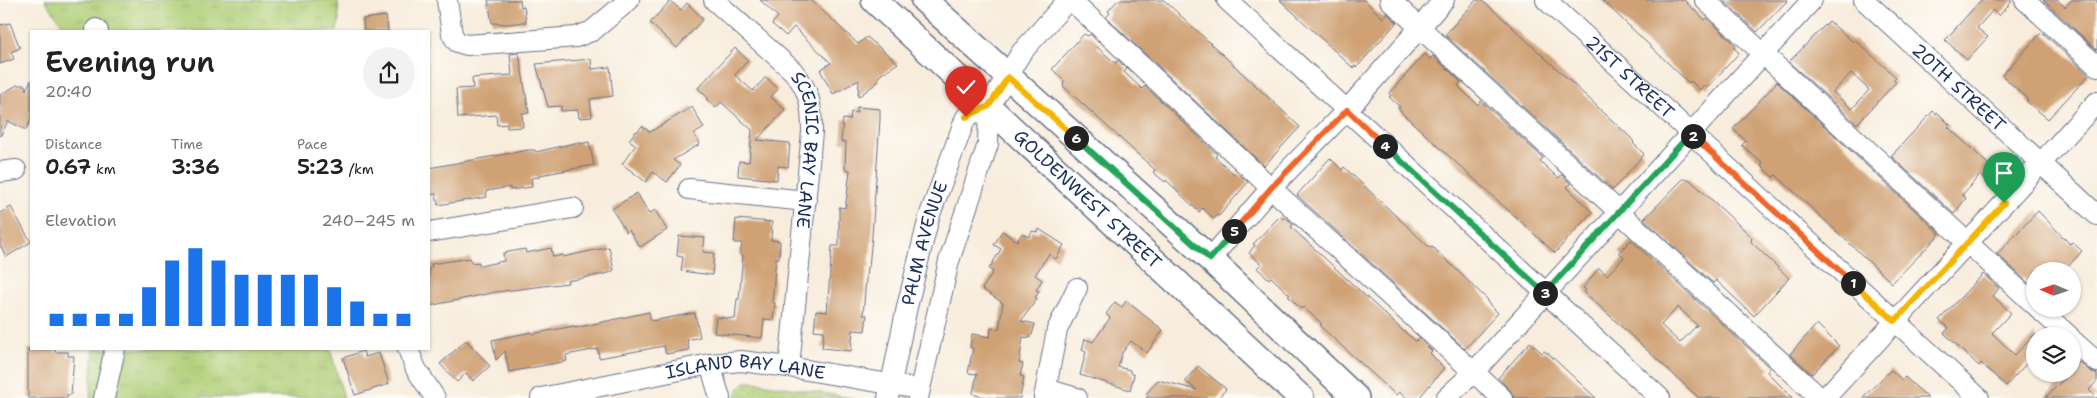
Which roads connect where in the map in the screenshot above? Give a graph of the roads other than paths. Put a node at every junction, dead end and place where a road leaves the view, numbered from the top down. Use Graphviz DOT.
graph roads {
  1 [pos="447,0"];
  2 [pos="629,0"];
  3 [pos="714,0"];
  4 [pos="874,0"];
  5 [pos="924,0"];
  6 [pos="1070,0"];
  7 [pos="1227,0"];
  8 [pos="1390,0"];
  9 [pos="1444,0"];
  10 [pos="1546,0"];
  11 [pos="1705,0"];
  12 [pos="1812,0"];
  13 [pos="1864,0"];
  14 [pos="2026,0"];
  15 [pos="1420,27"];
  16 [pos="1764,54"];
  17 [pos="2097,66"];
  18 [pos="1008,77"];
  19 [pos="2097,102"];
  20 [pos="989,106"];
  21 [pos="1347,110"];
  22 [pos="1690,134"];
  23 [pos="2041,163"];
  24 [pos="1271,188"];
  25 [pos="689,189"];
  26 [pos="806,201"];
  27 [pos="573,208"];
  28 [pos="1619,213"];
  29 [pos="2097,215"];
  30 [pos="430,232"];
  31 [pos="1968,242"];
  32 [pos="1210,259"];
  33 [pos="1077,288"];
  34 [pos="1545,293"];
  35 [pos="2026,297"];
  36 [pos="2049,318"];
  37 [pos="1895,321"];
  38 [pos="2059,327"];
  39 [pos="2081,348"];
  40 [pos="114,350"];
  41 [pos="408,350"];
  42 [pos="2097,362"];
  43 [pos="710,364"];
  44 [pos="789,367"];
  45 [pos="1474,372"];
  46 [pos="889,392"];
  47 [pos="918,393"];
  48 [pos="1045,393"];
  49 [pos="104,398"];
  50 [pos="435,398"];
  51 [pos="542,398"];
  52 [pos="720,398"];
  53 [pos="1077,398"];
  54 [pos="1301,398"];
  55 [pos="1356,398"];
  56 [pos="1446,398"];
  57 [pos="1502,398"];
  58 [pos="1660,398"];
  59 [pos="1820,398"];
  60 [pos="1825,398"];
  61 [pos="1979,398"];
  1 -- 2 [label="street"];
  3 -- 26 [label="street, SCENIC BAY LANE"];
  4 -- 20 [label="main road, GOLDENWEST STREET"];
  5 -- 18 [label="main road, GOLDENWEST STREET"];
  6 -- 18 [label="street"];
  6 -- 24 [label="street"];
  7 -- 21 [label="street"];
  8 -- 15 [label="street"];
  9 -- 15 [label="street"];
  10 -- 22 [label="street, 21ST STREET"];
  11 -- 16 [label="street"];
  12 -- 16 [label="street"];
  13 -- 23 [label="street, 20TH STREET"];
  14 -- 17 [label="street"];
  15 -- 21 [label="street"];
  15 -- 28 [label="street"];
  16 -- 22 [label="street"];
  16 -- 31 [label="street"];
  18 -- 20 [label="street"];
  18 -- 32 [label="main road, GOLDENWEST STREET"];
  19 -- 23 [label="street"];
  20 -- 46 [label="street, PALM AVENUE"];
  20 -- 47 [label="street, PALM AVENUE"];
  20 -- 54 [label="main road, GOLDENWEST STREET"];
  21 -- 24 [label="street"];
  21 -- 34 [label="street"];
  22 -- 28 [label="street"];
  22 -- 37 [label="street, 21ST STREET"];
  23 -- 29 [label="street, 20TH STREET"];
  23 -- 31 [label="street"];
  24 -- 32 [label="street"];
  24 -- 45 [label="street"];
  25 -- 26 [label="street"];
  26 -- 44 [label="street, SCENIC BAY LANE"];
  27 -- 30 [label="street"];
  28 -- 34 [label="street"];
  28 -- 59 [label="street"];
  31 -- 35 [label="street"];
  31 -- 37 [label="street"];
  32 -- 55 [label="main road, GOLDENWEST STREET"];
  33 -- 48 [label="street"];
  34 -- 45 [label="street"];
  34 -- 58 [label="street"];
  36 -- 38 [label="street"];
  37 -- 60 [label="street"];
  37 -- 61 [label="street, 21ST STREET"];
  39 -- 42 [label="street"];
  40 -- 49 [label="street"];
  41 -- 50 [label="street"];
  43 -- 44 [label="street, ISLAND BAY LANE"];
  43 -- 51 [label="street, ISLAND BAY LANE"];
  43 -- 52 [label="street"];
  44 -- 46 [label="street, ISLAND BAY LANE"];
  45 -- 56 [label="street"];
  45 -- 57 [label="street"];
  46 -- 47 [label="street, ISLAND BAY LANE"];
  48 -- 53 [label="street"];
}
